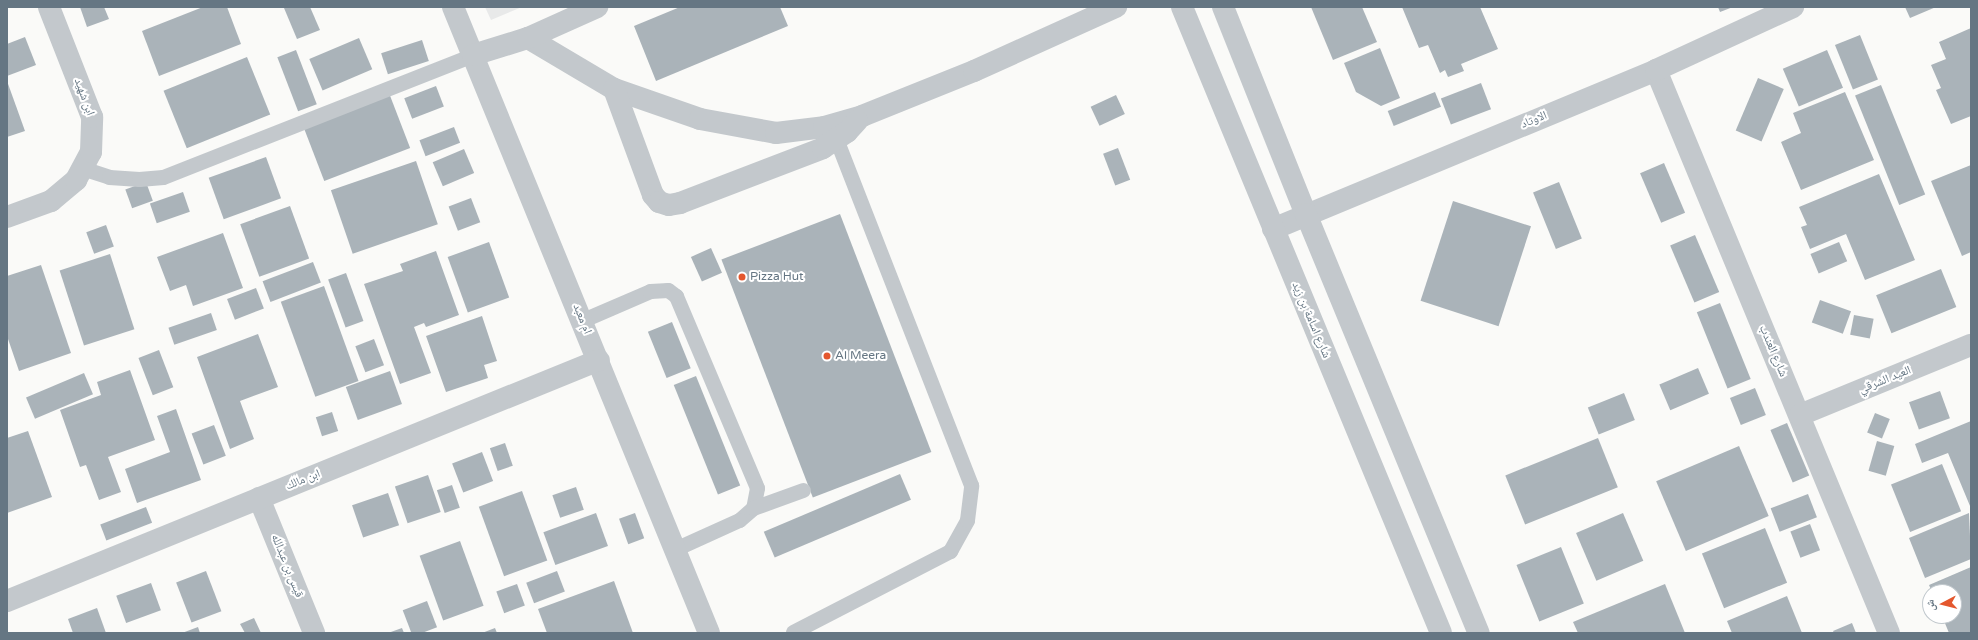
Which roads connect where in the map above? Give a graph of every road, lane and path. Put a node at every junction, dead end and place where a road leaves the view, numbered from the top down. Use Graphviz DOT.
graph roads {
  1 [pos="49,7"];
  2 [pos="453,7"];
  3 [pos="597,7"];
  4 [pos="1182,7"];
  5 [pos="1223,7"];
  6 [pos="1793,7"];
  7 [pos="1105,9"];
  8 [pos="528,38"];
  9 [pos="473,55"];
  10 [pos="1656,70"];
  11 [pos="614,89"];
  12 [pos="862,116"];
  13 [pos="836,139"];
  14 [pos="82,168"];
  15 [pos="1306,214"];
  16 [pos="7,217"];
  17 [pos="1273,229"];
  18 [pos="583,320"];
  19 [pos="1971,345"];
  20 [pos="599,360"];
  21 [pos="1800,415"];
  22 [pos="803,490"];
  23 [pos="259,498"];
  24 [pos="753,508"];
  25 [pos="675,549"];
  26 [pos="7,601"];
  27 [pos="793,632"];
  28 [pos="314,633"];
  29 [pos="709,633"];
  30 [pos="1441,633"];
  31 [pos="1479,633"];
  32 [pos="1889,633"];
  1 -- 14 [label="street, ابن شهيد"];
  2 -- 9 [label="street, ام معبد"];
  3 -- 8 [label="street"];
  4 -- 17 [label="street, شارع اسامة بن زيد"];
  5 -- 15 [label="street"];
  6 -- 10 [label="street, الاوتاد"];
  7 -- 12 [label="street"];
  8 -- 9 [label="street"];
  8 -- 11 [label="street"];
  9 -- 14 [label="lane"];
  9 -- 18 [label="street, ام معبد"];
  10 -- 15 [label="street, الاوتاد"];
  10 -- 21 [label="street, شارع العندب"];
  11 -- 12 [label="street"];
  11 -- 13 [label="street"];
  12 -- 13 [label="street"];
  13 -- 27 [label="lane"];
  14 -- 16 [label="street, ابن شهيد"];
  15 -- 17 [label="street, الاوتاد"];
  15 -- 31 [label="street"];
  17 -- 30 [label="street, شارع اسامة بن زيد"];
  18 -- 20 [label="street, ام معبد"];
  18 -- 24 [label="lane"];
  19 -- 21 [label="street, العيد الشرقي"];
  20 -- 23 [label="street, ابن مالك"];
  20 -- 25 [label="street, ام معبد"];
  21 -- 32 [label="street, شارع العندب"];
  22 -- 24 [label="lane"];
  23 -- 26 [label="street, ابن مالك"];
  23 -- 28 [label="street, قيس بن عبدالله"];
  24 -- 25 [label="lane"];
  25 -- 29 [label="street, ام معبد"];
}
